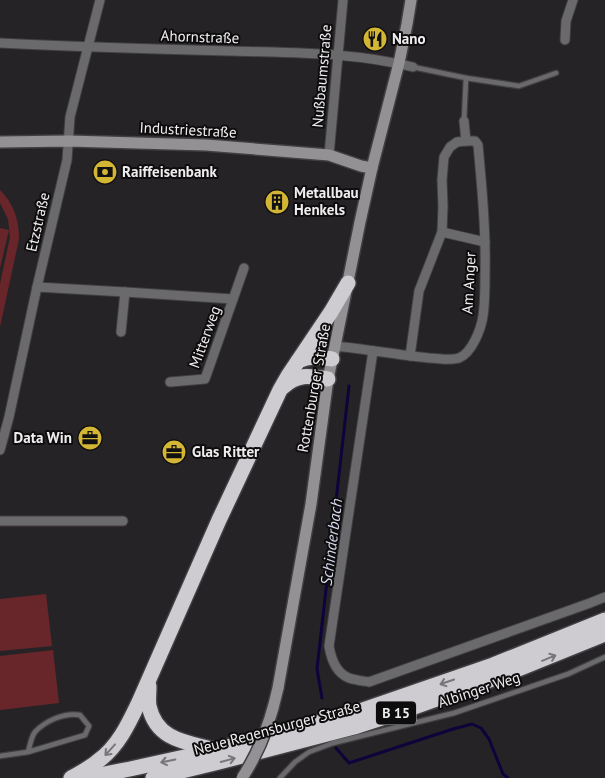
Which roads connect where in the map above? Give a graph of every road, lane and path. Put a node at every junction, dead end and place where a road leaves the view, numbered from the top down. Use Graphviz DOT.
graph roads {
  1 [pos="100,0"];
  2 [pos="343,0"];
  3 [pos="411,0"];
  4 [pos="573,0"];
  5 [pos="565,40"];
  6 [pos="0,43"];
  7 [pos="88,48"];
  8 [pos="338,54"];
  9 [pos="399,64"];
  10 [pos="414,68"];
  11 [pos="556,73"];
  12 [pos="466,78"];
  13 [pos="464,121"];
  14 [pos="68,141"];
  15 [pos="466,141"];
  16 [pos="0,142"];
  17 [pos="329,155"];
  18 [pos="372,168"];
  19 [pos="442,232"];
  20 [pos="485,242"];
  21 [pos="244,268"];
  22 [pos="348,283"];
  23 [pos="37,288"];
  24 [pos="125,292"];
  25 [pos="233,299"];
  26 [pos="121,332"];
  27 [pos="373,350"];
  28 [pos="334,352"];
  29 [pos="410,356"];
  30 [pos="298,361"];
  31 [pos="328,379"];
  32 [pos="170,382"];
  33 [pos="280,390"];
  34 [pos="0,450"];
  35 [pos="0,521"];
  36 [pos="123,521"];
  37 [pos="605,597"];
  38 [pos="605,620"];
  39 [pos="605,634"];
  40 [pos="605,657"];
  41 [pos="150,677"];
  42 [pos="216,750"];
  43 [pos="28,752"];
  44 [pos="0,756"];
  45 [pos="70,778"];
  46 [pos="84,778"];
  47 [pos="153,778"];
  48 [pos="242,778"];
  49 [pos="280,778"];
  1 -- 7 [label="street, Etzstraße"];
  2 -- 8 [label="street, Nußbaumstraße"];
  3 -- 9 [label="street, Rottenburger Straße"];
  4 -- 5 [label="street"];
  6 -- 7 [label="street, Ahornstraße"];
  7 -- 8 [label="street, Ahornstraße"];
  7 -- 14 [label="street, Etzstraße"];
  8 -- 9 [label="street, Ahornstraße"];
  8 -- 17 [label="street, Nußbaumstraße"];
  9 -- 10 [label="street"];
  9 -- 18 [label="street, Rottenburger Straße"];
  10 -- 12 [label="lane"];
  11 -- 12 [label="lane"];
  12 -- 13 [label="lane"];
  13 -- 15 [label="street"];
  14 -- 16 [label="street, Industriestraße"];
  14 -- 17 [label="street, Industriestraße"];
  14 -- 23 [label="street, Etzstraße"];
  15 -- 19 [label="street"];
  15 -- 20 [label="street, Am Anger"];
  17 -- 18 [label="street, Industriestraße"];
  18 -- 22 [label="street, Rottenburger Straße"];
  19 -- 20 [label="street, Am Anger"];
  19 -- 29 [label="street"];
  20 -- 29 [label="street, Am Anger"];
  21 -- 25 [label="street, Mitterweg"];
  22 -- 28 [label="street, Rottenburger Straße"];
  22 -- 30 [label="highway"];
  23 -- 24 [label="street, Mitterweg"];
  23 -- 34 [label="street, Etzstraße"];
  24 -- 25 [label="street, Mitterweg"];
  24 -- 26 [label="street"];
  25 -- 32 [label="street, Mitterweg"];
  27 -- 28 [label="street, Am Anger"];
  27 -- 29 [label="street, Am Anger"];
  27 -- 37 [label="street"];
  28 -- 30 [label="highway"];
  28 -- 31 [label="street, Rottenburger Straße"];
  30 -- 33 [label="highway"];
  31 -- 33 [label="highway"];
  31 -- 48 [label="street, Rottenburger Straße, bridge"];
  33 -- 41 [label="highway"];
  35 -- 36 [label="street"];
  38 -- 42 [label="highway, B 15, one-way"];
  47 -- 39 [label="highway, Neue Regensburger Straße / B 15, one-way"];
  40 -- 49 [label="lane, Albinger Weg"];
  41 -- 42 [label="highway"];
  41 -- 45 [label="highway, one-way"];
  42 -- 46 [label="highway, B 15, one-way"];
  43 -- 43 [label="lane"];
  43 -- 44 [label="lane"];
}
